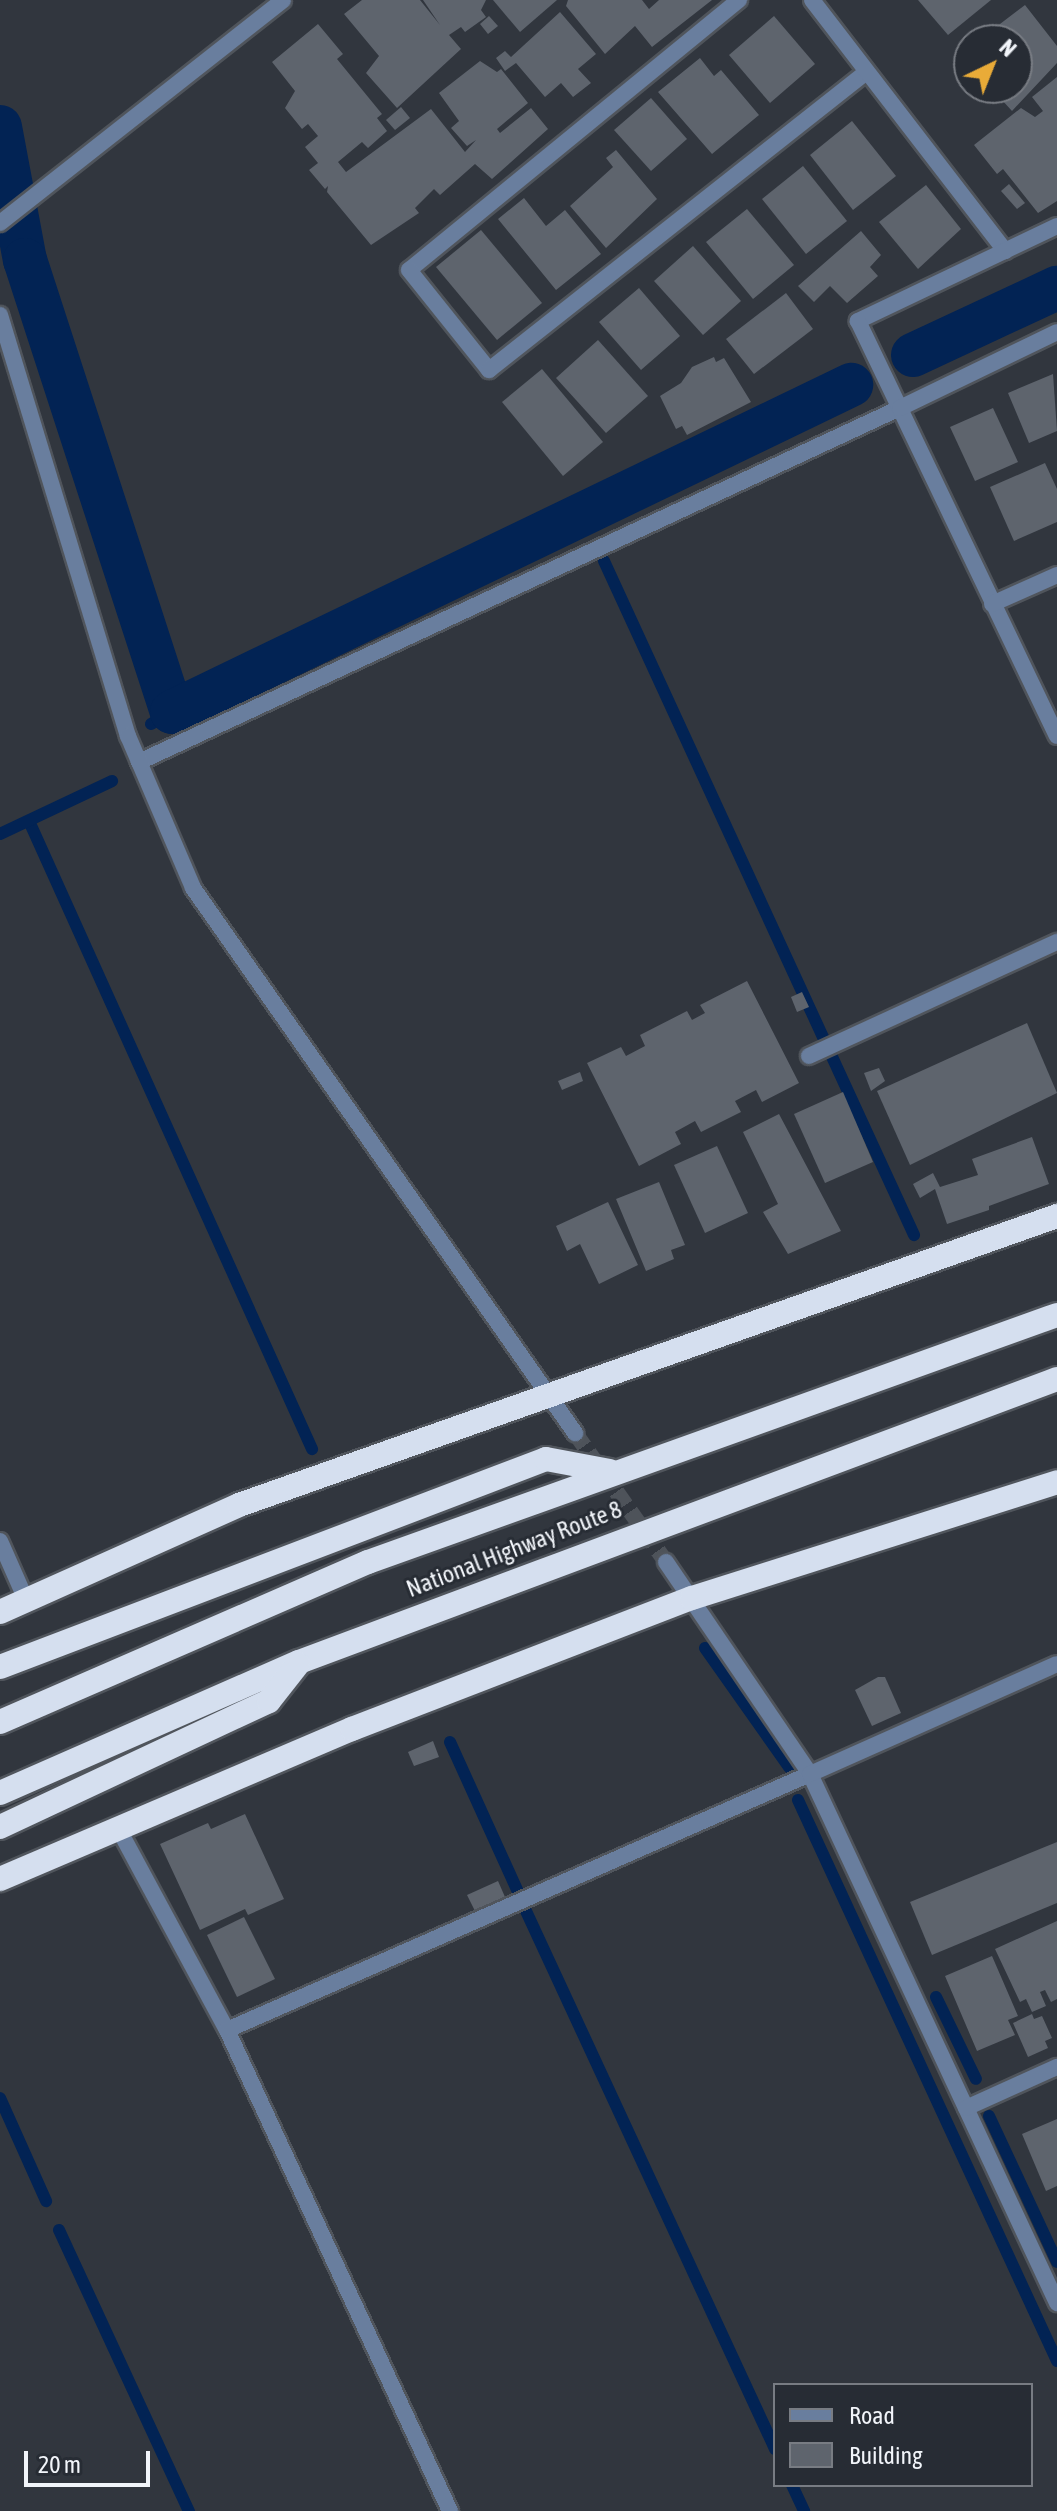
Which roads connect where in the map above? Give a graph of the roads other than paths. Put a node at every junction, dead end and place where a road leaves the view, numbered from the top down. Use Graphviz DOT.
graph roads {
  1 [pos="283,0"];
  2 [pos="739,0"];
  3 [pos="812,0"];
  4 [pos="867,72"];
  5 [pos="0,223"];
  6 [pos="1057,226"];
  7 [pos="1005,251"];
  8 [pos="0,315"];
  9 [pos="1057,332"];
  10 [pos="900,408"];
  11 [pos="1057,575"];
  12 [pos="992,604"];
  13 [pos="1057,736"];
  14 [pos="139,762"];
  15 [pos="1057,942"];
  16 [pos="814,1054"];
  17 [pos="1057,1216"];
  18 [pos="1057,1315"];
  19 [pos="1057,1379"];
  20 [pos="550,1398"];
  21 [pos="575,1433"];
  22 [pos="615,1472"];
  23 [pos="1057,1482"];
  24 [pos="0,1541"];
  25 [pos="666,1562"];
  26 [pos="692,1598"];
  27 [pos="26,1600"];
  28 [pos="0,1612"];
  29 [pos="299,1662"];
  30 [pos="1057,1664"];
  31 [pos="0,1667"];
  32 [pos="0,1722"];
  33 [pos="810,1774"];
  34 [pos="0,1793"];
  35 [pos="117,1826"];
  36 [pos="0,1827"];
  37 [pos="0,1879"];
  38 [pos="227,2030"];
  39 [pos="1057,2067"];
  40 [pos="966,2108"];
  41 [pos="1057,2303"];
  42 [pos="450,2511"];
  1 -- 5 [label="street"];
  2 -- 4 [label="street"];
  3 -- 4 [label="street"];
  4 -- 7 [label="street"];
  6 -- 7 [label="street"];
  7 -- 10 [label="street"];
  8 -- 14 [label="street"];
  9 -- 10 [label="street"];
  10 -- 12 [label="street"];
  10 -- 14 [label="street"];
  11 -- 12 [label="street"];
  12 -- 13 [label="street"];
  14 -- 20 [label="street"];
  15 -- 16 [label="street"];
  17 -- 20 [label="highway"];
  18 -- 22 [label="highway, National Highway Route 8"];
  19 -- 29 [label="highway, National Highway Route 8"];
  20 -- 21 [label="street"];
  20 -- 27 [label="highway"];
  22 -- 31 [label="highway"];
  22 -- 32 [label="highway, National Highway Route 8"];
  23 -- 26 [label="highway"];
  24 -- 27 [label="street"];
  25 -- 26 [label="street"];
  26 -- 33 [label="street"];
  26 -- 35 [label="highway"];
  27 -- 28 [label="highway"];
  29 -- 34 [label="highway, National Highway Route 8"];
  29 -- 36 [label="highway"];
  30 -- 33 [label="street"];
  33 -- 38 [label="street"];
  33 -- 40 [label="street"];
  35 -- 37 [label="highway"];
  35 -- 38 [label="street"];
  38 -- 42 [label="street"];
  39 -- 40 [label="street"];
  40 -- 41 [label="street"];
}
